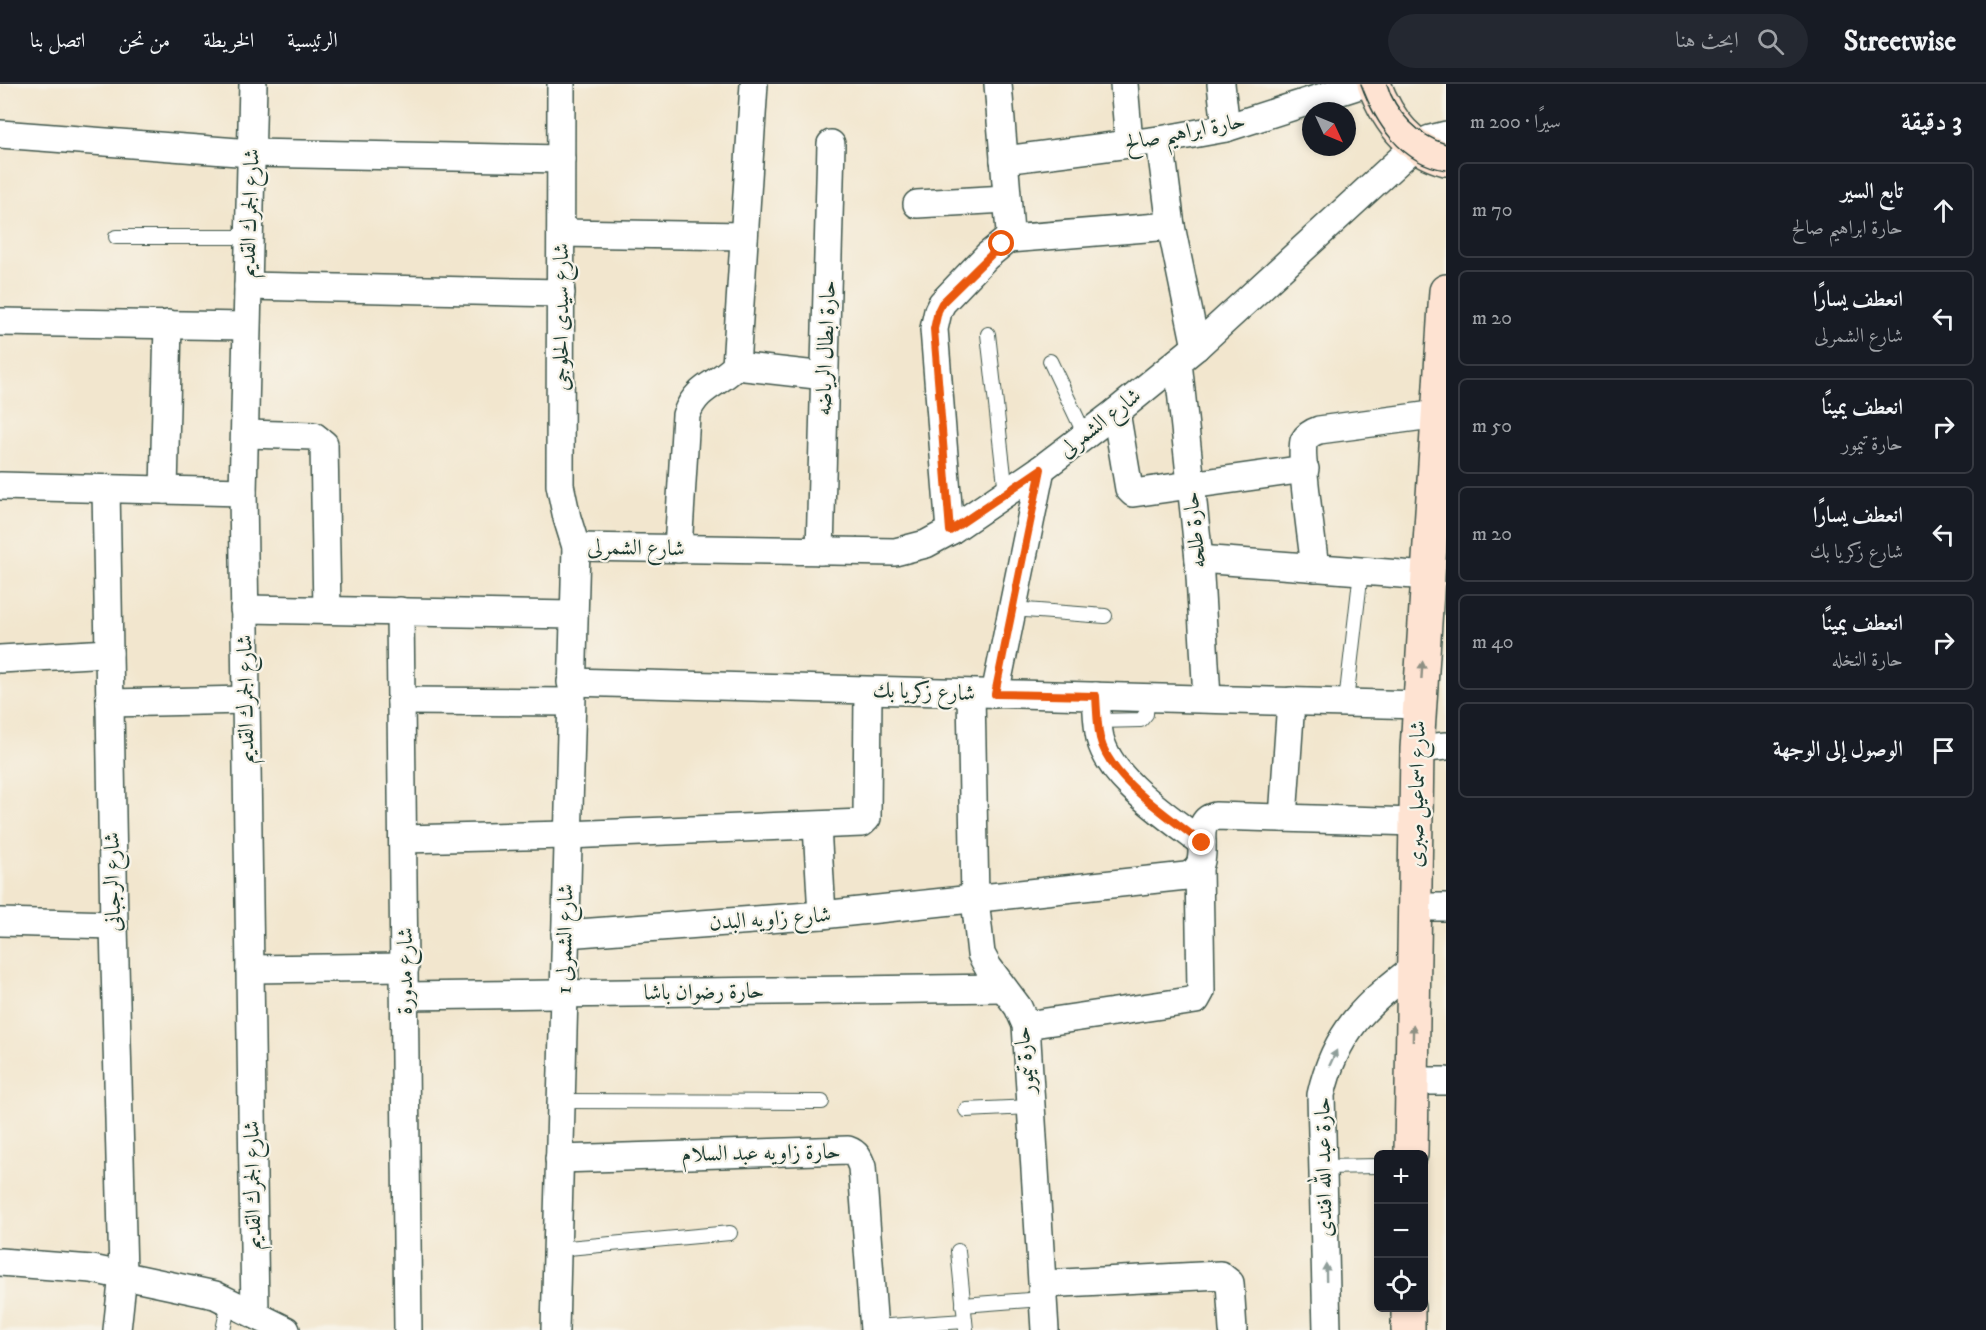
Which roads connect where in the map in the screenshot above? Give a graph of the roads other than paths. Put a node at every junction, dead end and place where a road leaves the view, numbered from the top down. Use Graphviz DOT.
graph roads {
  1 [pos="253,84"];
  2 [pos="561,84"];
  3 [pos="754,84"];
  4 [pos="998,84"];
  5 [pos="1124,84"];
  6 [pos="1221,84"];
  7 [pos="1363,84"];
  8 [pos="1374,84"];
  9 [pos="1226,128"];
  10 [pos="0,134"];
  11 [pos="1446,135"];
  12 [pos="1160,140"];
  13 [pos="1130,143"];
  14 [pos="831,144"];
  15 [pos="1415,146"];
  16 [pos="251,153"];
  17 [pos="561,159"];
  18 [pos="1446,159"];
  19 [pos="1004,160"];
  20 [pos="1006,199"];
  21 [pos="917,204"];
  22 [pos="1171,226"];
  23 [pos="561,233"];
  24 [pos="744,236"];
  25 [pos="116,237"];
  26 [pos="249,237"];
  27 [pos="1008,239"];
  28 [pos="248,286"];
  29 [pos="1446,291"];
  30 [pos="561,293"];
  31 [pos="0,322"];
  32 [pos="168,324"];
  33 [pos="246,326"];
  34 [pos="988,334"];
  35 [pos="1187,354"];
  36 [pos="1050,361"];
  37 [pos="736,366"];
  38 [pos="825,376"];
  39 [pos="1116,412"];
  40 [pos="1441,421"];
  41 [pos="246,434"];
  42 [pos="1085,435"];
  43 [pos="1041,469"];
  44 [pos="1305,469"];
  45 [pos="1191,485"];
  46 [pos="0,486"];
  47 [pos="106,489"];
  48 [pos="164,490"];
  49 [pos="243,492"];
  50 [pos="1006,493"];
  51 [pos="1439,519"];
  52 [pos="950,531"];
  53 [pos="576,547"];
  54 [pos="678,549"];
  55 [pos="820,551"];
  56 [pos="1199,560"];
  57 [pos="1315,568"];
  58 [pos="1361,571"];
  59 [pos="1428,576"];
  60 [pos="244,609"];
  61 [pos="1012,609"];
  62 [pos="327,610"];
  63 [pos="400,611"];
  64 [pos="573,615"];
  65 [pos="1105,616"];
  66 [pos="109,652"];
  67 [pos="0,659"];
  68 [pos="868,691"];
  69 [pos="571,692"];
  70 [pos="983,694"];
  71 [pos="1207,698"];
  72 [pos="246,700"];
  73 [pos="401,701"];
  74 [pos="1291,701"];
  75 [pos="1346,702"];
  76 [pos="110,703"];
  77 [pos="1420,705"];
  78 [pos="1097,709"];
  79 [pos="1432,747"];
  80 [pos="1283,818"];
  81 [pos="1416,822"];
  82 [pos="817,825"];
  83 [pos="567,835"];
  84 [pos="403,839"];
  85 [pos="1201,856"];
  86 [pos="975,899"];
  87 [pos="1430,907"];
  88 [pos="822,915"];
  89 [pos="0,922"];
  90 [pos="114,925"];
  91 [pos="565,934"];
  92 [pos="405,967"];
  93 [pos="1415,967"];
  94 [pos="250,969"];
  95 [pos="1003,988"];
  96 [pos="564,994"];
  97 [pos="405,996"];
  98 [pos="1026,1025"];
  99 [pos="1412,1081"];
  100 [pos="1446,1081"];
  101 [pos="561,1101"];
  102 [pos="822,1102"];
  103 [pos="1030,1107"];
  104 [pos="966,1110"];
  105 [pos="1411,1150"];
  106 [pos="559,1159"];
  107 [pos="1374,1166"];
  108 [pos="1323,1167"];
  109 [pos="730,1233"];
  110 [pos="557,1249"];
  111 [pos="958,1251"];
  112 [pos="0,1262"];
  113 [pos="123,1274"];
  114 [pos="1043,1291"];
  115 [pos="229,1302"];
  116 [pos="963,1305"];
  117 [pos="1408,1312"];
  118 [pos="255,1314"];
  119 [pos="965,1325"];
  120 [pos="874,1329"];
  121 [pos="117,1330"];
  122 [pos="223,1330"];
  123 [pos="286,1330"];
  124 [pos="408,1330"];
  125 [pos="555,1330"];
  126 [pos="1045,1330"];
  127 [pos="1233,1330"];
  128 [pos="1327,1330"];
  129 [pos="1408,1330"];
  1 -- 16 [label="street, شارع الجمرك القديم"];
  2 -- 17 [label="street, شارع سيدى الحلوجى"];
  3 -- 24 [label="street"];
  4 -- 19 [label="street"];
  5 -- 13 [label="street"];
  6 -- 9 [label="street"];
  7 -- 9 [label="street, حارة ابراهيم صالح"];
  8 -- 15 [label="main road"];
  9 -- 12 [label="street, حارة ابراهيم صالح"];
  10 -- 16 [label="street"];
  11 -- 15 [label="street"];
  12 -- 13 [label="street, حارة ابراهيم صالح"];
  12 -- 22 [label="street, حارة طلحه"];
  13 -- 19 [label="street, حارة ابراهيم صالح"];
  14 -- 38 [label="street, حارة ابطال الرياضه"];
  15 -- 18 [label="main road"];
  15 -- 35 [label="street, شارع الشمرلى"];
  16 -- 17 [label="street"];
  16 -- 26 [label="street, شارع الجمرك القديم"];
  17 -- 23 [label="street, شارع سيدى الحلوجى"];
  19 -- 20 [label="street"];
  20 -- 21 [label="street"];
  20 -- 27 [label="street"];
  22 -- 27 [label="street"];
  22 -- 35 [label="street, حارة طلحه"];
  23 -- 24 [label="street"];
  23 -- 30 [label="street, شارع سيدى الحلوجى"];
  24 -- 37 [label="street"];
  25 -- 26 [label="lane"];
  26 -- 28 [label="street, شارع الجمرك القديم"];
  27 -- 52 [label="street"];
  28 -- 30 [label="street"];
  28 -- 33 [label="street, شارع الجمرك القديم"];
  29 -- 40 [label="main road, شارع اسماعيل صبرى"];
  30 -- 53 [label="street, شارع سيدى الحلوجى"];
  31 -- 32 [label="street"];
  32 -- 33 [label="street"];
  32 -- 48 [label="street"];
  33 -- 41 [label="street, شارع الجمرك القديم"];
  34 -- 50 [label="lane"];
  35 -- 39 [label="street, شارع الشمرلى"];
  35 -- 45 [label="street, حارة طلحه"];
  36 -- 42 [label="lane"];
  37 -- 38 [label="street"];
  37 -- 54 [label="street"];
  38 -- 55 [label="street, حارة ابطال الرياضه"];
  39 -- 42 [label="street, شارع الشمرلى"];
  39 -- 45 [label="street"];
  40 -- 44 [label="street"];
  40 -- 51 [label="main road, شارع اسماعيل صبرى"];
  41 -- 49 [label="street, شارع الجمرك القديم"];
  41 -- 62 [label="street"];
  42 -- 43 [label="street, شارع الشمرلى"];
  43 -- 50 [label="street, شارع الشمرلى"];
  43 -- 61 [label="street, حارة تيمور"];
  44 -- 45 [label="street"];
  44 -- 57 [label="street"];
  45 -- 56 [label="street, حارة طلحه"];
  46 -- 47 [label="street"];
  47 -- 48 [label="street"];
  47 -- 66 [label="street, شارع الرجبانى"];
  48 -- 49 [label="street"];
  49 -- 60 [label="street, شارع الجمرك القديم"];
  50 -- 52 [label="street, شارع الشمرلى"];
  51 -- 59 [label="main road, شارع اسماعيل صبرى"];
  52 -- 55 [label="street, شارع الشمرلى"];
  53 -- 54 [label="street, شارع الشمرلى"];
  53 -- 64 [label="street, شارع الشمرلى 1"];
  54 -- 55 [label="street, شارع الشمرلى"];
  56 -- 57 [label="street"];
  56 -- 71 [label="street, حارة طلحه"];
  57 -- 58 [label="street"];
  58 -- 59 [label="street"];
  58 -- 75 [label="lane"];
  77 -- 59 [label="main road, شارع اسماعيل صبرى, one-way"];
  60 -- 62 [label="street"];
  60 -- 72 [label="street, شارع الجمرك القديم"];
  61 -- 65 [label="lane"];
  61 -- 70 [label="street, حارة تيمور"];
  62 -- 63 [label="street"];
  63 -- 64 [label="street"];
  63 -- 73 [label="street, شارع مدورة"];
  64 -- 69 [label="street, شارع الشمرلى 1"];
  66 -- 67 [label="street"];
  66 -- 76 [label="street, شارع الرجبانى"];
  68 -- 69 [label="street, شارع زكريا بك"];
  68 -- 70 [label="street, شارع زكريا بك"];
  68 -- 82 [label="street"];
  69 -- 73 [label="street, شارع زكريا بك"];
  69 -- 83 [label="street, شارع الشمرلى 1"];
  70 -- 78 [label="street, شارع زكريا بك"];
  70 -- 86 [label="street, حارة تيمور"];
  71 -- 74 [label="street, شارع زكريا بك"];
  71 -- 78 [label="street, شارع زكريا بك"];
  72 -- 76 [label="street"];
  72 -- 94 [label="street, شارع الجمرك القديم"];
  73 -- 84 [label="street, شارع مدورة"];
  74 -- 75 [label="street, شارع زكريا بك"];
  74 -- 80 [label="street"];
  75 -- 77 [label="street, شارع زكريا بك"];
  76 -- 90 [label="street, شارع الرجبانى"];
  77 -- 79 [label="main road, شارع اسماعيل صبرى"];
  78 -- 85 [label="street"];
  79 -- 81 [label="main road, شارع اسماعيل صبرى"];
  80 -- 81 [label="street"];
  80 -- 85 [label="street"];
  81 -- 87 [label="main road, شارع اسماعيل صبرى"];
  82 -- 83 [label="street"];
  82 -- 88 [label="street"];
  83 -- 84 [label="street"];
  83 -- 91 [label="street, شارع الشمرلى 1"];
  84 -- 92 [label="street, شارع مدورة"];
  85 -- 86 [label="street, شارع زاويه البدن"];
  85 -- 98 [label="street"];
  86 -- 88 [label="street, شارع زاويه البدن"];
  86 -- 95 [label="street, حارة تيمور"];
  87 -- 93 [label="main road, شارع اسماعيل صبرى"];
  88 -- 91 [label="street, شارع زاويه البدن"];
  89 -- 90 [label="street"];
  90 -- 113 [label="street, شارع الرجبانى"];
  91 -- 96 [label="street, شارع الشمرلى 1"];
  92 -- 94 [label="street"];
  92 -- 97 [label="street, شارع مدورة"];
  99 -- 93 [label="main road, شارع اسماعيل صبرى, one-way"];
  108 -- 93 [label="street, حارة عبد الله افندى, one-way"];
  94 -- 118 [label="street, شارع الجمرك القديم"];
  95 -- 96 [label="street, حارة رضوان باشا"];
  95 -- 98 [label="street, حارة تيمور"];
  96 -- 97 [label="street, حارة رضوان باشا"];
  96 -- 101 [label="street, شارع الشمرلى 1"];
  97 -- 124 [label="street, شارع مدورة"];
  98 -- 103 [label="street, حارة تيمور"];
  99 -- 100 [label="street"];
  99 -- 105 [label="main road, شارع اسماعيل صبرى"];
  101 -- 102 [label="lane"];
  101 -- 106 [label="street, شارع الشمرلى 1"];
  103 -- 104 [label="lane"];
  103 -- 114 [label="street, حارة تيمور"];
  106 -- 110 [label="street, شارع الشمرلى 1"];
  106 -- 120 [label="street, حارة زاويه عبد السلام"];
  107 -- 108 [label="lane"];
  128 -- 108 [label="street, حارة عبد الله افندى, one-way"];
  109 -- 110 [label="lane"];
  110 -- 125 [label="street, شارع الشمرلى 1"];
  111 -- 116 [label="lane"];
  112 -- 113 [label="street"];
  113 -- 115 [label="street"];
  113 -- 121 [label="street, شارع الرجبانى"];
  114 -- 116 [label="lane"];
  114 -- 126 [label="street, حارة تيمور"];
  114 -- 127 [label="street"];
  115 -- 118 [label="street"];
  115 -- 122 [label="lane"];
  116 -- 119 [label="lane"];
  117 -- 129 [label="main road"];
  118 -- 123 [label="street"];
  119 -- 120 [label="lane"];
}
